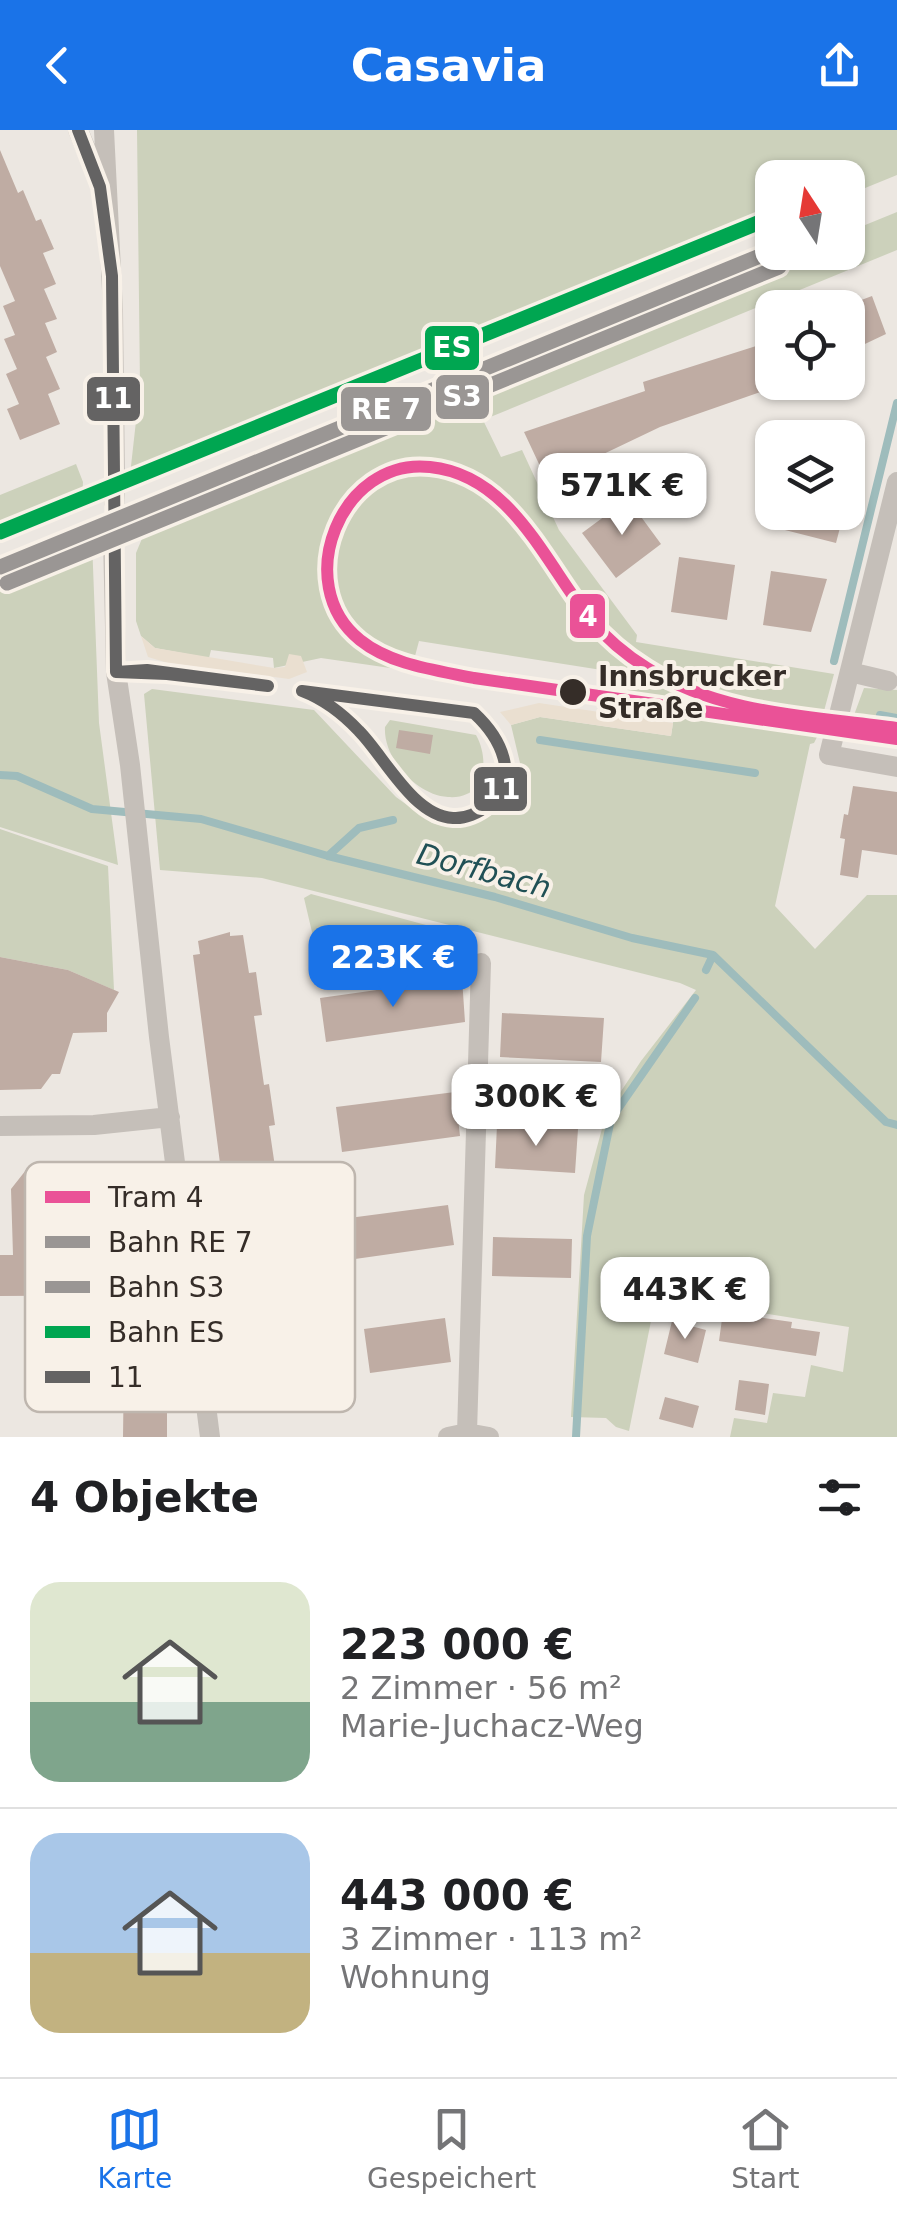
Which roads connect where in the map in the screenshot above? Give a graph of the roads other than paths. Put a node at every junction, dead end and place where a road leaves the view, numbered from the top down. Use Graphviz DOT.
graph roads {
  1 [pos="78,130"];
  2 [pos="104,130"];
  3 [pos="107,204"];
  4 [pos="897,482"];
  5 [pos="115,486"];
  6 [pos="112,536"];
  7 [pos="850,672"];
  8 [pos="888,681"];
  9 [pos="897,767"];
  10 [pos="480,963"];
  11 [pos="170,1117"];
  12 [pos="0,1126"];
  13 [pos="176,1162"];
  14 [pos="207,1412"];
  15 [pos="458,1435"];
  16 [pos="210,1437"];
  17 [pos="489,1437"];
  1 -- 3 [label="street"];
  2 -- 3 [label="street"];
  3 -- 5 [label="street"];
  4 -- 7 [label="street"];
  6 -- 11 [label="street"];
  7 -- 8 [label="street"];
  7 -- 9 [label="street"];
  10 -- 15 [label="street"];
  11 -- 12 [label="street"];
  11 -- 13 [label="street"];
  14 -- 16 [label="street"];
  15 -- 17 [label="street"];
}
